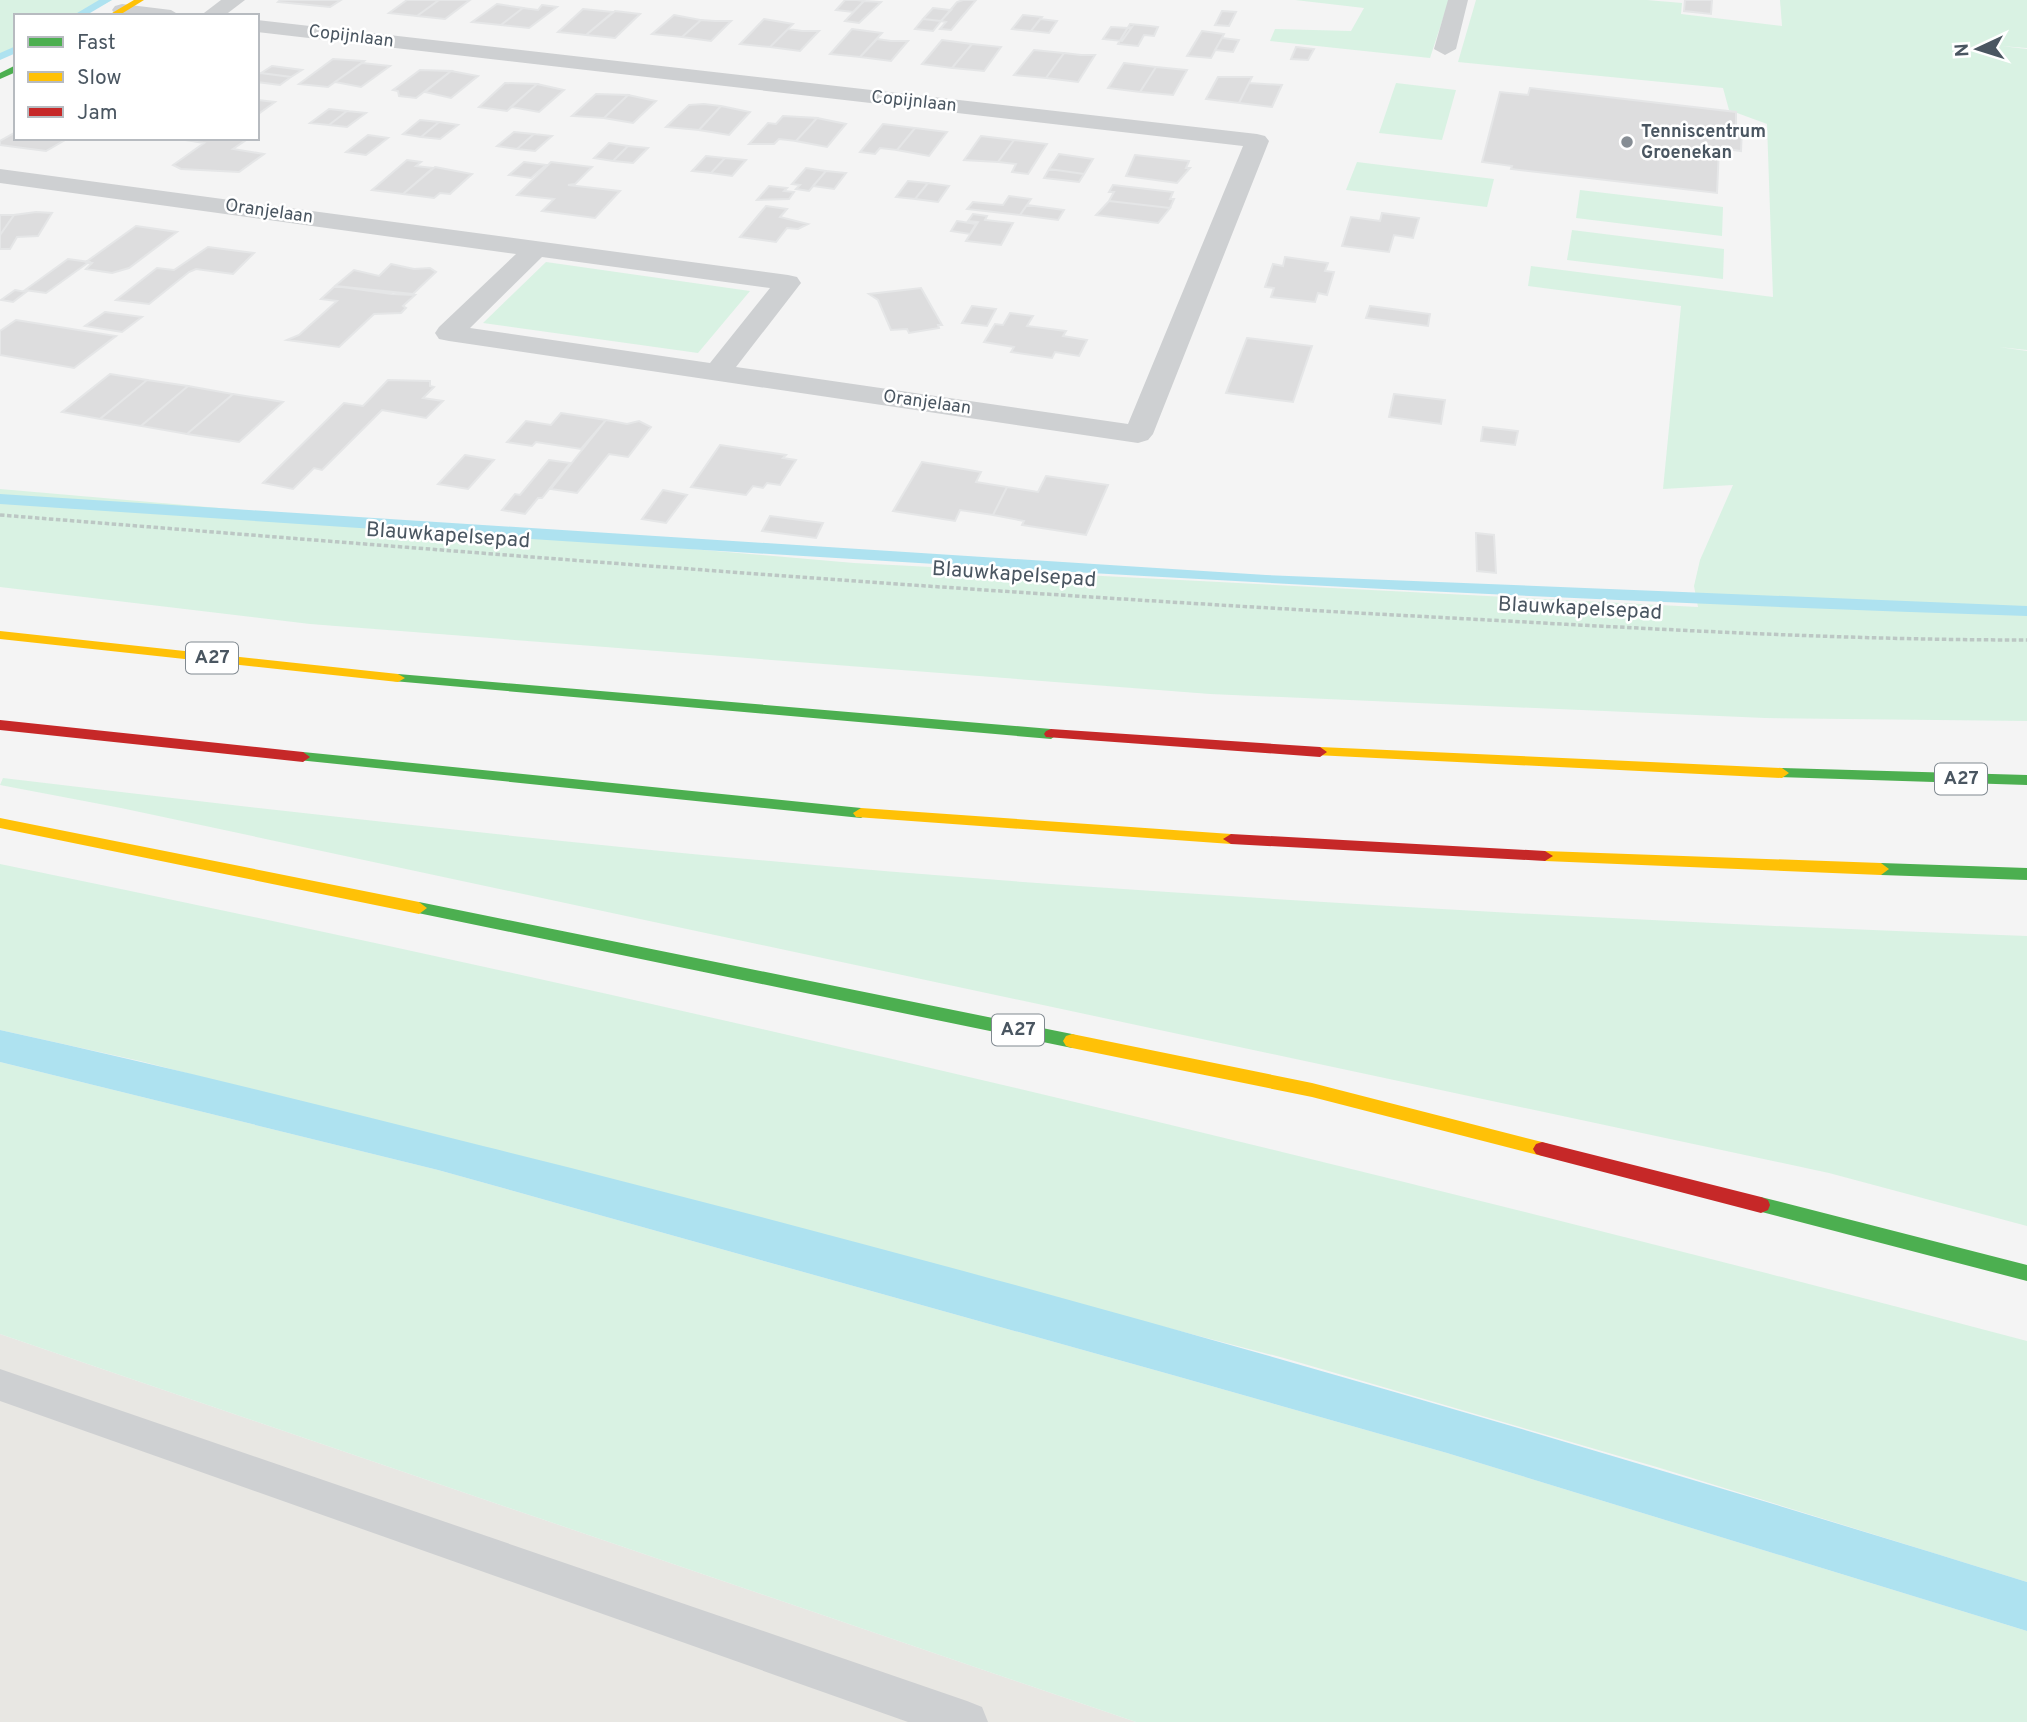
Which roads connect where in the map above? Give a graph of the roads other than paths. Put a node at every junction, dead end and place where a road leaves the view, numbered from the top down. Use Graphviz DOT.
graph roads {
  1 [pos="235,0"];
  2 [pos="1458,0"];
  3 [pos="124,9"];
  4 [pos="158,14"];
  5 [pos="213,14"];
  6 [pos="259,26"];
  7 [pos="1445,49"];
  8 [pos="0,176"];
  9 [pos="537,248"];
  10 [pos="717,372"];
  11 [pos="1138,434"];
  12 [pos="0,635"];
  13 [pos="0,726"];
  14 [pos="2027,780"];
  15 [pos="0,823"];
  16 [pos="2027,874"];
  17 [pos="2027,1273"];
  18 [pos="0,1385"];
  19 [pos="967,1722"];
  1 -- 5 [label="street"];
  2 -- 7 [label="street"];
  3 -- 4 [label="street"];
  6 -- 11 [label="street, Copijnlaan"];
  8 -- 9 [label="street, Oranjelaan"];
  9 -- 10 [label="street, Oranjelaan"];
  9 -- 10 [label="street, Oranjelaan"];
  10 -- 11 [label="street, Oranjelaan"];
  12 -- 14 [label="main road, A27"];
  13 -- 16 [label="main road"];
  15 -- 17 [label="main road, A27"];
  18 -- 19 [label="lane"];
}
